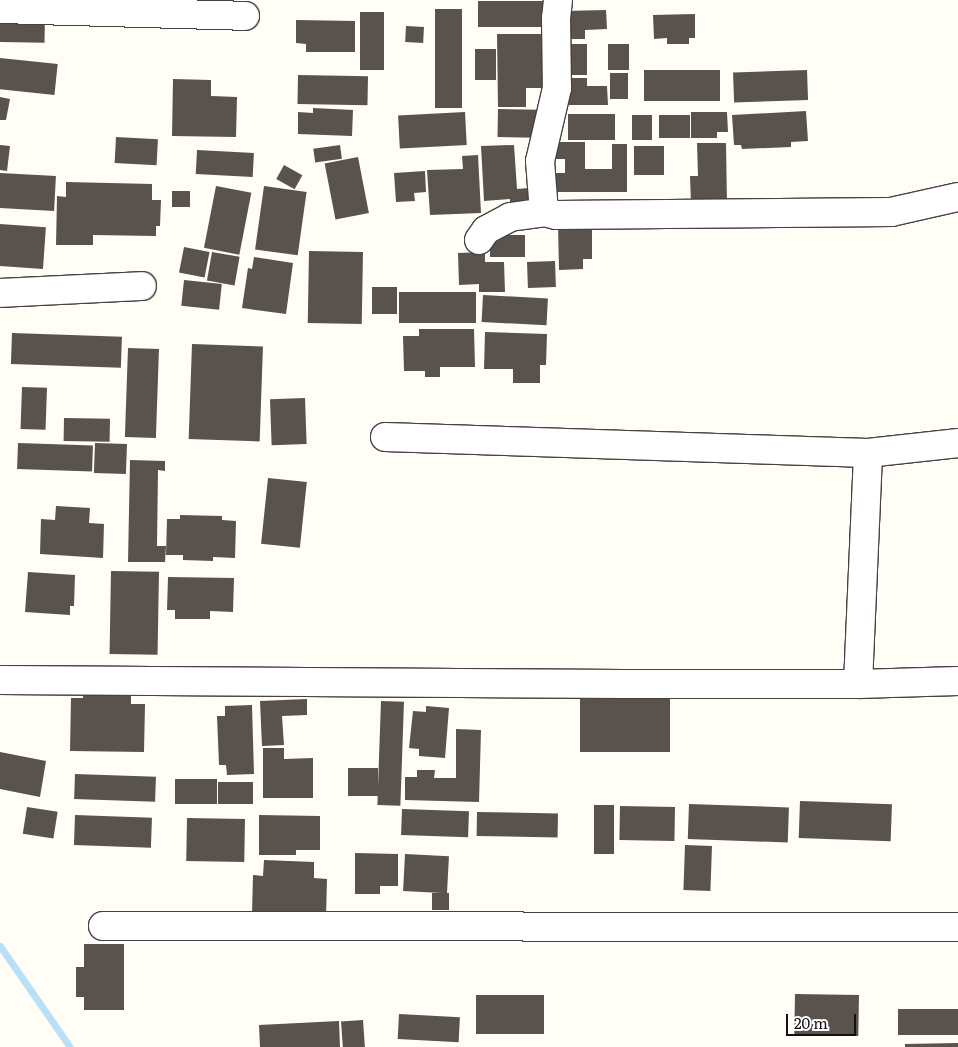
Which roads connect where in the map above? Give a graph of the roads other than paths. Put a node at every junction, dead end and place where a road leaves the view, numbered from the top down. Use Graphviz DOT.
graph roads {
  1 [pos="558,0"];
  2 [pos="0,9"];
  3 [pos="245,16"];
  4 [pos="958,197"];
  5 [pos="544,212"];
  6 [pos="479,240"];
  7 [pos="142,286"];
  8 [pos="0,293"];
  9 [pos="385,437"];
  10 [pos="958,443"];
  11 [pos="868,453"];
  12 [pos="0,680"];
  13 [pos="958,681"];
  14 [pos="858,684"];
  15 [pos="103,926"];
  16 [pos="958,927"];
  1 -- 5 [label="street"];
  2 -- 3 [label="street"];
  4 -- 5 [label="street"];
  5 -- 6 [label="street"];
  7 -- 8 [label="street"];
  9 -- 11 [label="street"];
  10 -- 11 [label="street"];
  11 -- 14 [label="street"];
  12 -- 14 [label="street"];
  13 -- 14 [label="street"];
  15 -- 16 [label="street"];
}
